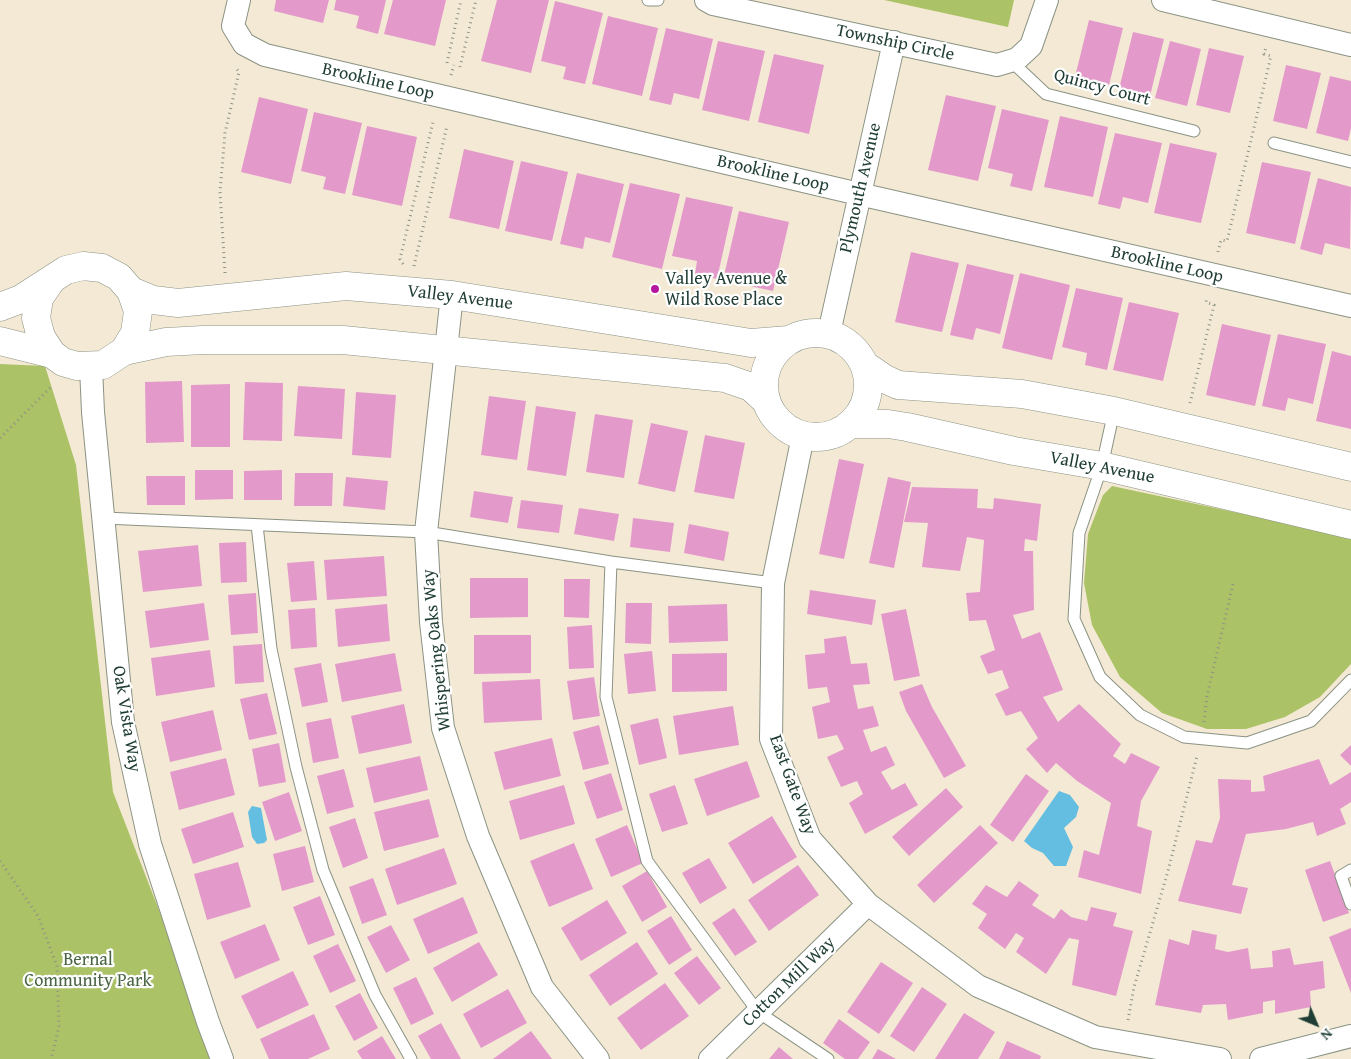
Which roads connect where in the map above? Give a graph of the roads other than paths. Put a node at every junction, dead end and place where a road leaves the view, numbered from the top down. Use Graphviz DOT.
graph roads {
  1 [pos="238,0"];
  2 [pos="648,0"];
  3 [pos="658,0"];
  4 [pos="706,0"];
  5 [pos="1046,0"];
  6 [pos="1163,0"];
  7 [pos="894,42"];
  8 [pos="1351,45"];
  9 [pos="1011,62"];
  10 [pos="1194,131"];
  11 [pos="1274,143"];
  12 [pos="1351,162"];
  13 [pos="859,194"];
  14 [pos="50,282"];
  15 [pos="131,291"];
  16 [pos="452,295"];
  17 [pos="1351,306"];
  18 [pos="0,307"];
  19 [pos="828,333"];
  20 [pos="789,340"];
  21 [pos="0,341"];
  22 [pos="446,349"];
  23 [pos="124,351"];
  24 [pos="52,354"];
  25 [pos="866,366"];
  26 [pos="91,367"];
  27 [pos="765,400"];
  28 [pos="1114,411"];
  29 [pos="852,424"];
  30 [pos="802,436"];
  31 [pos="1102,466"];
  32 [pos="1351,467"];
  33 [pos="104,518"];
  34 [pos="257,525"];
  35 [pos="1351,525"];
  36 [pos="426,532"];
  37 [pos="611,562"];
  38 [pos="774,583"];
  39 [pos="1351,680"];
  40 [pos="1351,870"];
  41 [pos="868,904"];
  42 [pos="1351,904"];
  43 [pos="758,1012"];
  44 [pos="1351,1036"];
  45 [pos="222,1059"];
  46 [pos="411,1059"];
  47 [pos="598,1059"];
  48 [pos="710,1059"];
  49 [pos="828,1059"];
  50 [pos="1220,1059"];
  51 [pos="1261,1059"];
  1 -- 13 [label="street, Brookline Loop"];
  2 -- 3 [label="lane"];
  4 -- 7 [label="street, Township Circle"];
  5 -- 9 [label="street"];
  6 -- 8 [label="street"];
  7 -- 9 [label="street, Township Circle"];
  7 -- 13 [label="street, Plymouth Avenue"];
  9 -- 10 [label="lane, Quincy Court"];
  11 -- 12 [label="lane"];
  13 -- 17 [label="street, Brookline Loop"];
  13 -- 19 [label="street, Plymouth Avenue"];
  14 -- 15 [label="street, Valley Avenue"];
  14 -- 18 [label="street, Valley Avenue"];
  14 -- 24 [label="street"];
  15 -- 16 [label="street, Valley Avenue"];
  15 -- 23 [label="street"];
  16 -- 20 [label="street, Valley Avenue"];
  16 -- 22 [label="street, Whispering Oaks Way"];
  19 -- 20 [label="street"];
  19 -- 25 [label="street"];
  20 -- 27 [label="street"];
  21 -- 24 [label="street"];
  22 -- 23 [label="street"];
  22 -- 27 [label="street"];
  22 -- 36 [label="street, Whispering Oaks Way"];
  23 -- 26 [label="street"];
  24 -- 26 [label="street"];
  25 -- 28 [label="street"];
  25 -- 29 [label="street"];
  26 -- 33 [label="street, Oak Vista Way"];
  27 -- 30 [label="street"];
  28 -- 31 [label="lane"];
  28 -- 32 [label="street"];
  29 -- 30 [label="street"];
  29 -- 31 [label="street, Valley Avenue"];
  30 -- 38 [label="street, East Gate Way"];
  31 -- 35 [label="street, Valley Avenue"];
  31 -- 39 [label="lane"];
  33 -- 34 [label="lane"];
  33 -- 45 [label="street, Oak Vista Way"];
  34 -- 36 [label="lane"];
  34 -- 46 [label="lane"];
  36 -- 37 [label="lane"];
  36 -- 47 [label="street, Whispering Oaks Way"];
  37 -- 38 [label="lane"];
  37 -- 43 [label="lane"];
  38 -- 41 [label="street, East Gate Way"];
  40 -- 42 [label="lane"];
  41 -- 43 [label="street, Cotton Mill Way"];
  41 -- 50 [label="street, East Gate Way"];
  43 -- 48 [label="street, Cotton Mill Way"];
  43 -- 49 [label="lane"];
  44 -- 51 [label="street"];
}
